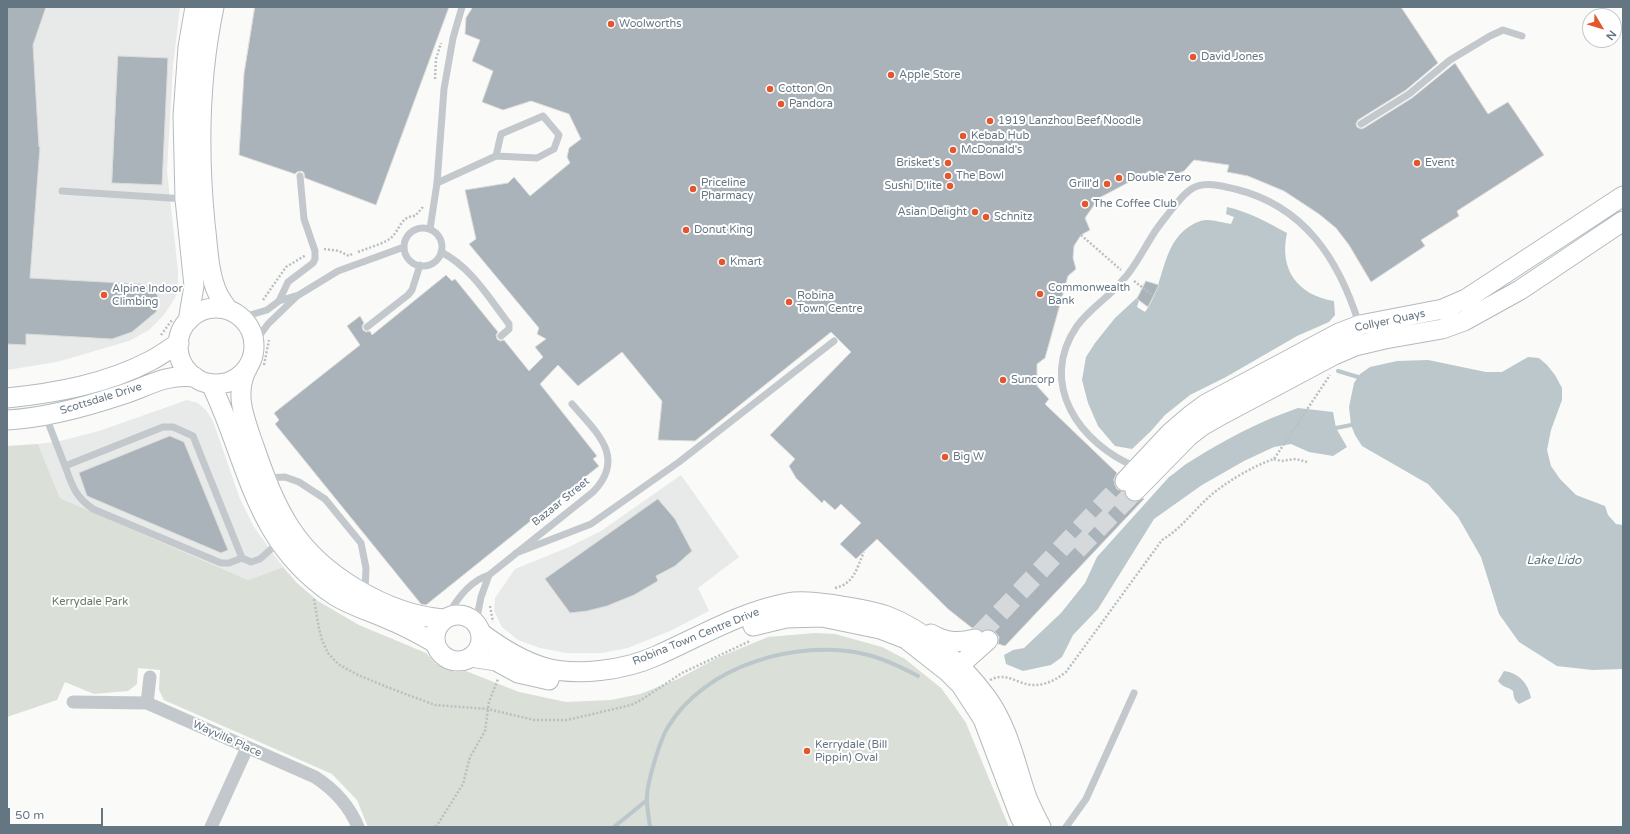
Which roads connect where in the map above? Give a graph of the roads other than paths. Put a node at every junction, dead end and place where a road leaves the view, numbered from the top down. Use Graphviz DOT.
graph roads {
  1 [pos="196,7"];
  2 [pos="214,7"];
  3 [pos="462,7"];
  4 [pos="1522,36"];
  5 [pos="1361,124"];
  6 [pos="496,156"];
  7 [pos="300,176"];
  8 [pos="437,183"];
  9 [pos="62,191"];
  10 [pos="1623,196"];
  11 [pos="194,199"];
  12 [pos="1623,220"];
  13 [pos="430,229"];
  14 [pos="404,247"];
  15 [pos="441,252"];
  16 [pos="420,265"];
  17 [pos="297,296"];
  18 [pos="279,301"];
  19 [pos="231,311"];
  20 [pos="181,318"];
  21 [pos="367,327"];
  22 [pos="501,336"];
  23 [pos="1347,340"];
  24 [pos="834,341"];
  25 [pos="179,342"];
  26 [pos="254,346"];
  27 [pos="248,367"];
  28 [pos="203,380"];
  29 [pos="7,398"];
  30 [pos="572,404"];
  31 [pos="45,415"];
  32 [pos="7,420"];
  33 [pos="65,466"];
  34 [pos="265,478"];
  35 [pos="1137,479"];
  36 [pos="285,536"];
  37 [pos="516,553"];
  38 [pos="242,558"];
  39 [pos="489,575"];
  40 [pos="365,594"];
  41 [pos="445,618"];
  42 [pos="484,626"];
  43 [pos="912,629"];
  44 [pos="981,638"];
  45 [pos="435,643"];
  46 [pos="471,658"];
  47 [pos="954,666"];
  48 [pos="150,677"];
  49 [pos="982,681"];
  50 [pos="1134,693"];
  51 [pos="72,702"];
  52 [pos="147,703"];
  53 [pos="247,748"];
  54 [pos="211,827"];
  55 [pos="358,827"];
  56 [pos="1026,827"];
  57 [pos="1041,827"];
  58 [pos="1066,827"];
  1 -- 11 [label="street"];
  2 -- 11 [label="street"];
  3 -- 8 [label="lane"];
  4 -- 5 [label="lane"];
  6 -- 6 [label="lane"];
  6 -- 8 [label="lane"];
  7 -- 18 [label="lane"];
  8 -- 13 [label="lane"];
  9 -- 11 [label="lane"];
  10 -- 23 [label="street, Collyer Quays"];
  11 -- 19 [label="street"];
  11 -- 20 [label="street"];
  12 -- 23 [label="street, Collyer Quays"];
  13 -- 14 [label="lane"];
  13 -- 15 [label="lane"];
  14 -- 16 [label="lane"];
  14 -- 17 [label="lane"];
  15 -- 16 [label="lane"];
  15 -- 22 [label="lane"];
  16 -- 21 [label="lane"];
  17 -- 18 [label="lane"];
  17 -- 26 [label="lane"];
  18 -- 19 [label="lane"];
  19 -- 20 [label="street"];
  19 -- 26 [label="street"];
  20 -- 25 [label="street"];
  23 -- 35 [label="street, Collyer Quays"];
  23 -- 35 [label="street, Collyer Quays"];
  23 -- 35 [label="lane"];
  24 -- 37 [label="lane"];
  25 -- 28 [label="street"];
  25 -- 29 [label="street, Scottsdale Drive"];
  26 -- 27 [label="street"];
  27 -- 28 [label="street"];
  27 -- 34 [label="street"];
  28 -- 31 [label="street, Scottsdale Drive"];
  28 -- 36 [label="street"];
  30 -- 37 [label="lane, Bazaar Street"];
  31 -- 32 [label="street, Scottsdale Drive"];
  31 -- 33 [label="lane"];
  33 -- 38 [label="lane"];
  33 -- 38 [label="lane"];
  34 -- 36 [label="street"];
  34 -- 40 [label="lane"];
  36 -- 38 [label="lane"];
  36 -- 40 [label="street"];
  36 -- 45 [label="street"];
  37 -- 39 [label="lane, Bazaar Street"];
  39 -- 41 [label="lane, Bazaar Street"];
  39 -- 42 [label="lane"];
  40 -- 41 [label="street"];
  41 -- 42 [label="street"];
  41 -- 45 [label="street"];
  42 -- 43 [label="street, Robina Town Centre Drive"];
  42 -- 46 [label="street"];
  43 -- 44 [label="street"];
  43 -- 47 [label="street, Robina Town Centre Drive"];
  44 -- 47 [label="street"];
  44 -- 49 [label="street"];
  45 -- 46 [label="street"];
  46 -- 47 [label="street, Robina Town Centre Drive"];
  47 -- 49 [label="street, Robina Town Centre Drive"];
  47 -- 56 [label="street, Robina Town Centre Drive"];
  48 -- 52 [label="street"];
  49 -- 57 [label="street, Robina Town Centre Drive"];
  50 -- 58 [label="lane"];
  51 -- 52 [label="street, Wayville Place"];
  52 -- 53 [label="street, Wayville Place"];
  53 -- 54 [label="street"];
  53 -- 55 [label="street, Wayville Place"];
}
